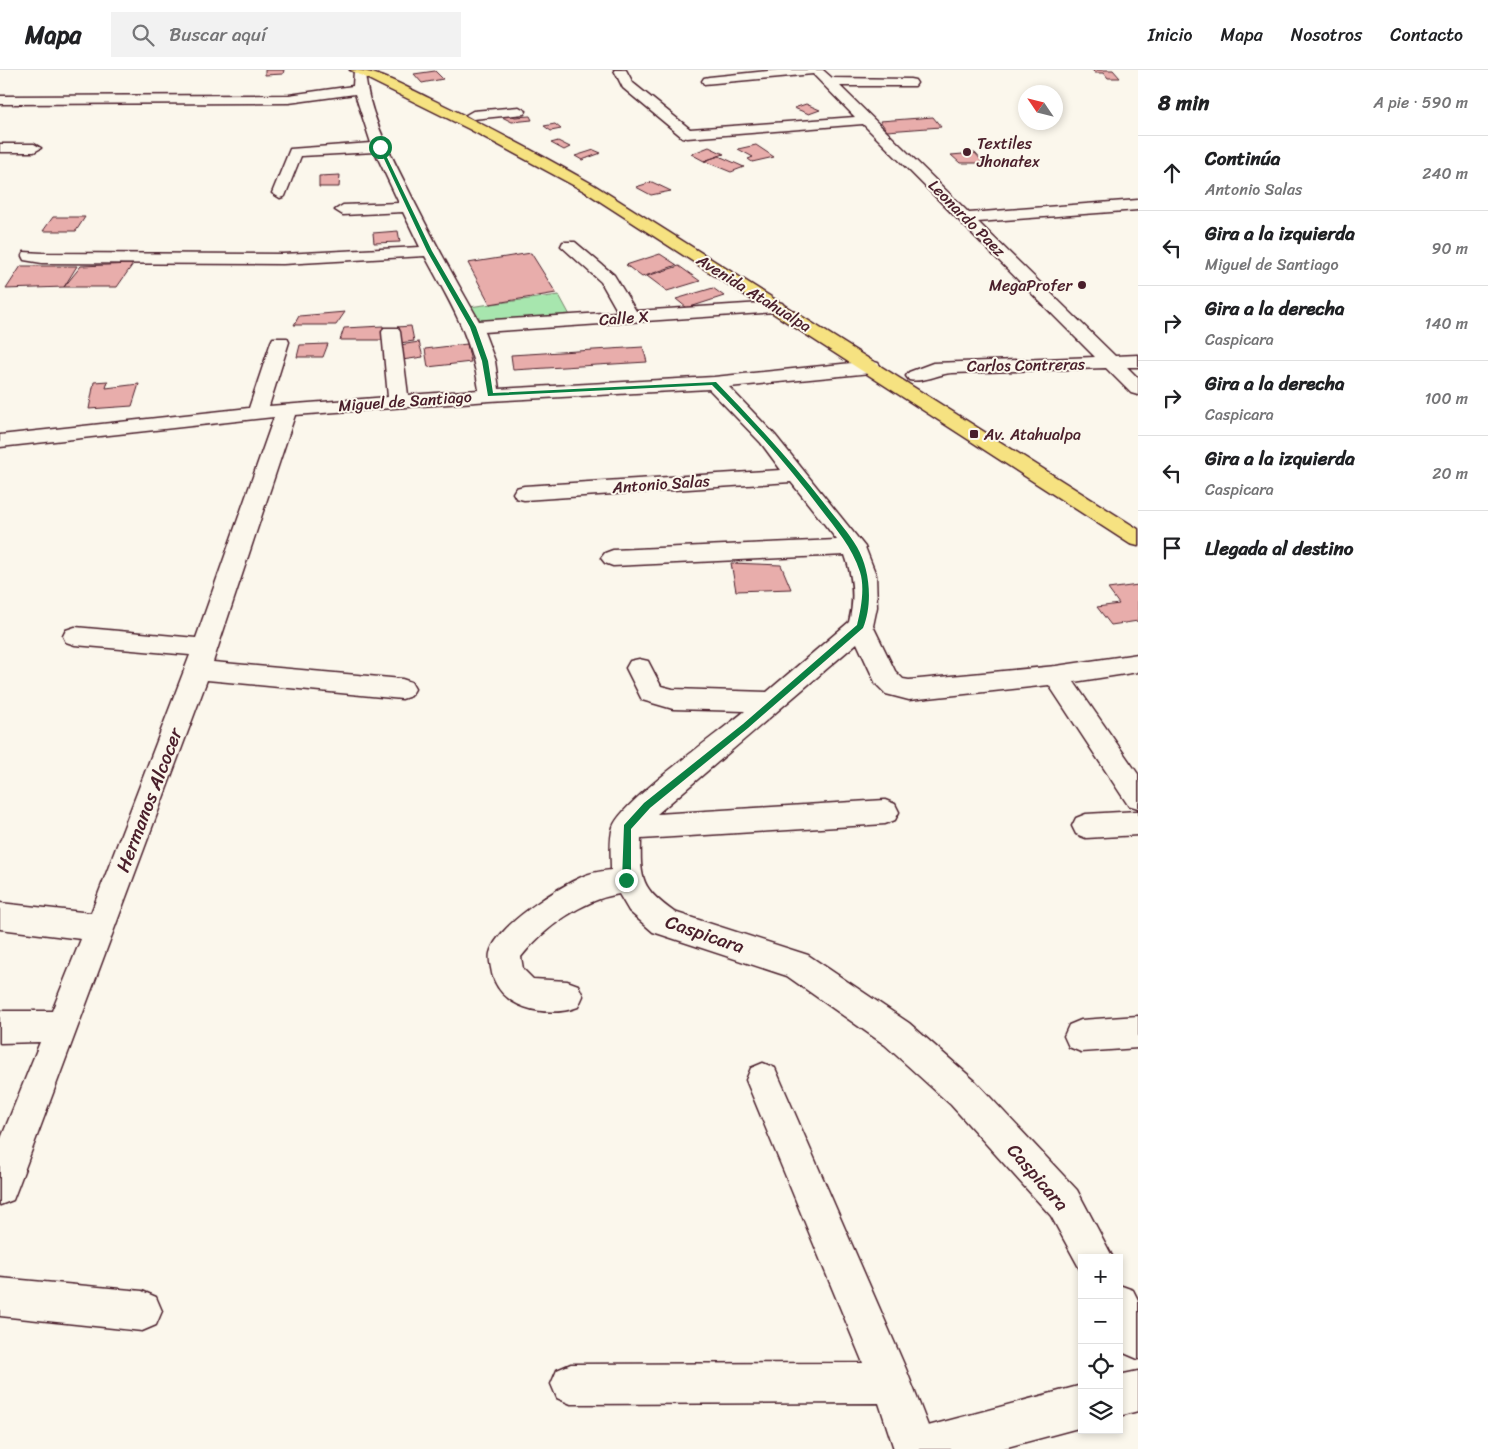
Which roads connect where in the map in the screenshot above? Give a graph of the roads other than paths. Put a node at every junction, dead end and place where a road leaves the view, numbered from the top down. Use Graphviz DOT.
graph roads {
  1 [pos="363,70"];
  2 [pos="620,70"];
  3 [pos="816,70"];
  4 [pos="709,81"];
  5 [pos="828,82"];
  6 [pos="910,83"];
  7 [pos="360,89"];
  8 [pos="0,100"];
  9 [pos="519,111"];
  10 [pos="473,115"];
  11 [pos="867,120"];
  12 [pos="687,134"];
  13 [pos="707,145"];
  14 [pos="380,147"];
  15 [pos="0,148"];
  16 [pos="34,148"];
  17 [pos="280,193"];
  18 [pos="1138,205"];
  19 [pos="409,207"];
  20 [pos="343,210"];
  21 [pos="966,218"];
  22 [pos="569,246"];
  23 [pos="430,251"];
  24 [pos="30,256"];
  25 [pos="776,307"];
  26 [pos="631,318"];
  27 [pos="473,327"];
  28 [pos="391,332"];
  29 [pos="280,342"];
  30 [pos="1138,361"];
  31 [pos="1113,362"];
  32 [pos="871,367"];
  33 [pos="916,376"];
  34 [pos="714,383"];
  35 [pos="932,386"];
  36 [pos="1138,389"];
  37 [pos="490,394"];
  38 [pos="399,402"];
  39 [pos="287,410"];
  40 [pos="257,413"];
  41 [pos="972,413"];
  42 [pos="0,441"];
  43 [pos="798,475"];
  44 [pos="524,493"];
  45 [pos="1138,519"];
  46 [pos="1138,539"];
  47 [pos="854,547"];
  48 [pos="613,558"];
  49 [pos="861,626"];
  50 [pos="75,636"];
  51 [pos="202,659"];
  52 [pos="1138,662"];
  53 [pos="639,668"];
  54 [pos="1056,675"];
  55 [pos="402,689"];
  56 [pos="771,702"];
  57 [pos="1138,797"];
  58 [pos="885,812"];
  59 [pos="1138,823"];
  60 [pos="1086,826"];
  61 [pos="627,828"];
  62 [pos="626,880"];
  63 [pos="0,916"];
  64 [pos="101,928"];
  65 [pos="567,996"];
  66 [pos="62,1026"];
  67 [pos="0,1027"];
  68 [pos="1138,1032"];
  69 [pos="1081,1036"];
  70 [pos="763,1080"];
  71 [pos="0,1187"];
  72 [pos="1092,1254"];
  73 [pos="0,1298"];
  74 [pos="142,1311"];
  75 [pos="1123,1311"];
  76 [pos="1138,1339"];
  77 [pos="892,1383"];
  78 [pos="571,1384"];
  79 [pos="1138,1391"];
  80 [pos="1123,1395"];
  81 [pos="1078,1407"];
  82 [pos="915,1449"];
  83 [pos="922,1449"];
  1 -- 7 [label="street"];
  1 -- 10 [label="highway, Avenida Atahualpa"];
  1 -- 25 [label="highway, Avenida Atahualpa"];
  2 -- 12 [label="street"];
  3 -- 4 [label="street"];
  3 -- 5 [label="street, Leonardo Paez"];
  5 -- 6 [label="street"];
  5 -- 11 [label="street, Leonardo Paez"];
  7 -- 8 [label="street"];
  7 -- 14 [label="street"];
  9 -- 10 [label="street"];
  10 -- 33 [label="highway, Avenida Atahualpa"];
  11 -- 12 [label="street"];
  11 -- 21 [label="street, Leonardo Paez"];
  12 -- 13 [label="street"];
  14 -- 17 [label="street"];
  14 -- 19 [label="street"];
  15 -- 16 [label="street"];
  18 -- 21 [label="street"];
  19 -- 20 [label="street"];
  19 -- 23 [label="street"];
  21 -- 31 [label="street, Leonardo Paez"];
  22 -- 26 [label="street"];
  23 -- 24 [label="street"];
  23 -- 27 [label="street"];
  25 -- 26 [label="street, Calle X"];
  25 -- 32 [label="highway, Avenida Atahualpa"];
  26 -- 27 [label="street, Calle X"];
  27 -- 37 [label="street"];
  28 -- 38 [label="street"];
  29 -- 40 [label="street"];
  30 -- 31 [label="street, Carlos Contreras"];
  31 -- 33 [label="street, Carlos Contreras"];
  31 -- 36 [label="street, Leonardo Paez"];
  32 -- 34 [label="street, Miguel de Santiago"];
  32 -- 46 [label="highway, Avenida Atahualpa"];
  33 -- 35 [label="highway, Avenida Atahualpa"];
  34 -- 37 [label="street, Miguel de Santiago"];
  34 -- 43 [label="street"];
  37 -- 38 [label="street, Miguel de Santiago"];
  38 -- 39 [label="street, Miguel de Santiago"];
  39 -- 40 [label="street, Miguel de Santiago"];
  39 -- 51 [label="street, Hermanos Alcocer"];
  40 -- 42 [label="street, Miguel de Santiago"];
  41 -- 45 [label="highway"];
  43 -- 44 [label="street, Antonio Salas"];
  43 -- 47 [label="street"];
  47 -- 48 [label="street"];
  47 -- 49 [label="street"];
  49 -- 54 [label="street"];
  49 -- 56 [label="street"];
  50 -- 51 [label="street"];
  51 -- 55 [label="street"];
  51 -- 64 [label="street, Hermanos Alcocer"];
  52 -- 54 [label="street"];
  53 -- 56 [label="street"];
  54 -- 57 [label="street"];
  56 -- 61 [label="street"];
  58 -- 61 [label="street"];
  59 -- 60 [label="street"];
  61 -- 62 [label="street"];
  62 -- 65 [label="street"];
  62 -- 72 [label="street, Caspicara"];
  63 -- 64 [label="street"];
  64 -- 66 [label="street, Hermanos Alcocer"];
  66 -- 67 [label="street"];
  66 -- 71 [label="street, Hermanos Alcocer"];
  68 -- 69 [label="street"];
  70 -- 77 [label="street"];
  73 -- 74 [label="street"];
  75 -- 76 [label="street"];
  77 -- 78 [label="street"];
  77 -- 82 [label="street"];
  79 -- 80 [label="street"];
  81 -- 83 [label="street"];
}
